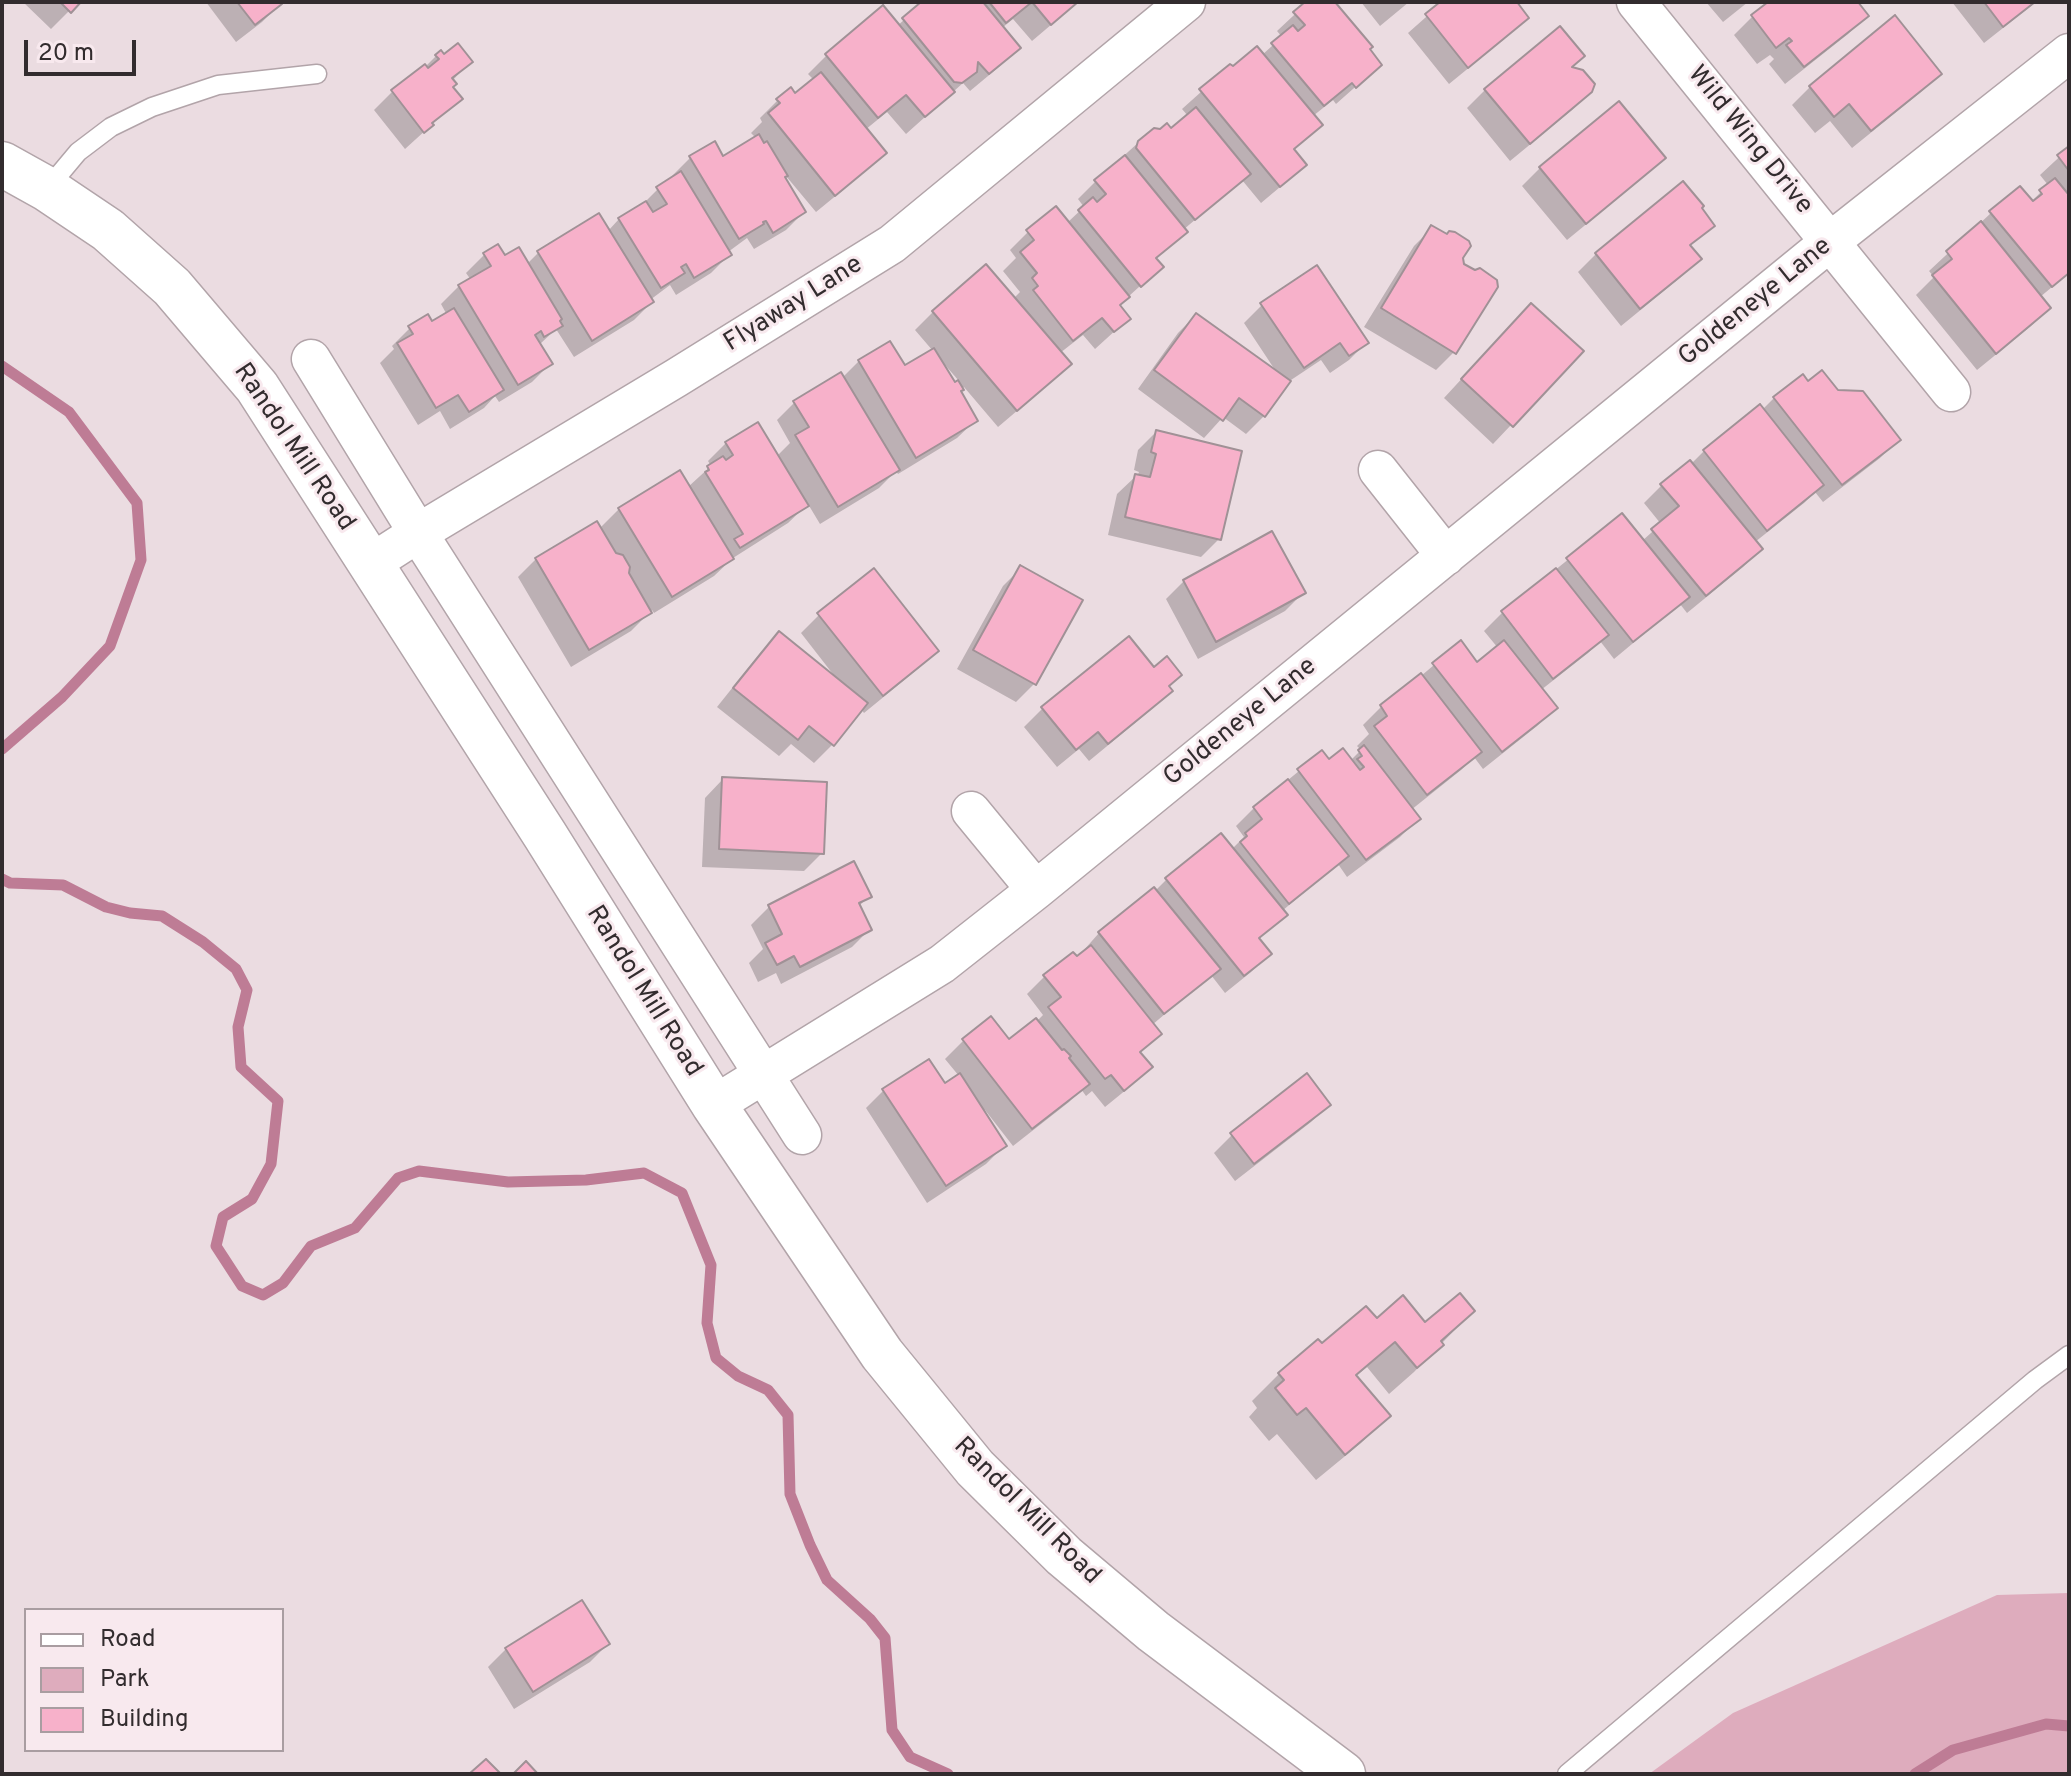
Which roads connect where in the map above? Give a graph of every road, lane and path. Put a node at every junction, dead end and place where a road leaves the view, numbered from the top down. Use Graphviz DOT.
graph roads {
  1 [pos="1186,2"];
  2 [pos="1636,2"];
  3 [pos="2069,53"];
  4 [pos="317,74"];
  5 [pos="2,164"];
  6 [pos="47,189"];
  7 [pos="1831,241"];
  8 [pos="311,359"];
  9 [pos="1951,392"];
  10 [pos="1378,470"];
  11 [pos="418,533"];
  12 [pos="1446,556"];
  13 [pos="370,564"];
  14 [pos="971,811"];
  15 [pos="1036,890"];
  16 [pos="763,1075"];
  17 [pos="714,1105"];
  18 [pos="802,1135"];
  19 [pos="2069,1355"];
  20 [pos="1343,1774"];
  21 [pos="1567,1774"];
  1 -- 11 [label="street, Flyaway Lane"];
  2 -- 7 [label="street, Wild Wing Drive"];
  3 -- 7 [label="street, Goldeneye Lane"];
  4 -- 6 [label="lane"];
  5 -- 6 [label="main road, Randol Mill Road"];
  6 -- 13 [label="main road, Randol Mill Road"];
  7 -- 9 [label="street, Wild Wing Drive"];
  7 -- 12 [label="street, Goldeneye Lane"];
  8 -- 11 [label="street"];
  10 -- 12 [label="street"];
  11 -- 13 [label="street, Flyaway Lane"];
  11 -- 16 [label="street"];
  12 -- 15 [label="street, Goldeneye Lane"];
  13 -- 17 [label="main road, Randol Mill Road"];
  14 -- 15 [label="street"];
  15 -- 16 [label="street, Goldeneye Lane"];
  16 -- 17 [label="street, Goldeneye Lane"];
  16 -- 18 [label="street"];
  17 -- 20 [label="main road, Randol Mill Road"];
  19 -- 21 [label="lane"];
}
